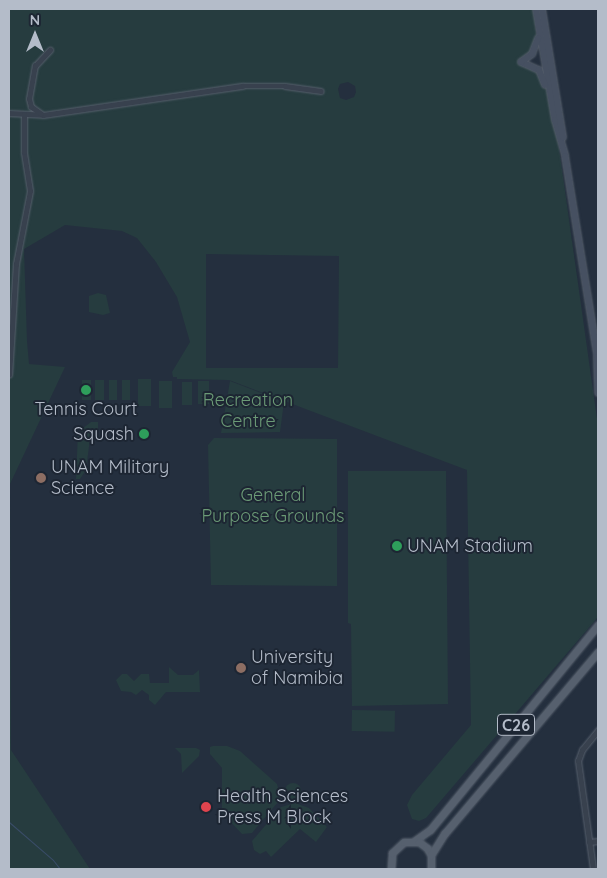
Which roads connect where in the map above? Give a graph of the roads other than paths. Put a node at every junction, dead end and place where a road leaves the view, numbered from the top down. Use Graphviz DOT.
graph roads {
  1 [pos="535,9"];
  2 [pos="542,9"];
  3 [pos="50,50"];
  4 [pos="321,92"];
  5 [pos="9,113"];
  6 [pos="24,115"];
  7 [pos="43,115"];
  8 [pos="555,120"];
  9 [pos="565,156"];
  10 [pos="598,356"];
  11 [pos="9,375"];
  12 [pos="598,393"];
  13 [pos="598,625"];
  14 [pos="598,652"];
  15 [pos="598,730"];
  16 [pos="414,841"];
  17 [pos="598,841"];
  18 [pos="589,842"];
  19 [pos="431,855"];
  20 [pos="391,869"];
  21 [pos="431,869"];
  22 [pos="593,869"];
  1 -- 8 [label="main road"];
  1 -- 8 [label="main road"];
  2 -- 9 [label="main road"];
  3 -- 7 [label="street"];
  4 -- 7 [label="street"];
  5 -- 6 [label="street"];
  6 -- 7 [label="street"];
  6 -- 11 [label="street"];
  8 -- 9 [label="main road"];
  9 -- 10 [label="main road"];
  10 -- 12 [label="main road"];
  13 -- 16 [label="main road, C26"];
  14 -- 19 [label="main road, C26"];
  15 -- 18 [label="street"];
  16 -- 19 [label="main road"];
  16 -- 20 [label="main road, C26"];
  17 -- 18 [label="street"];
  18 -- 22 [label="street"];
  19 -- 21 [label="main road"];
}
